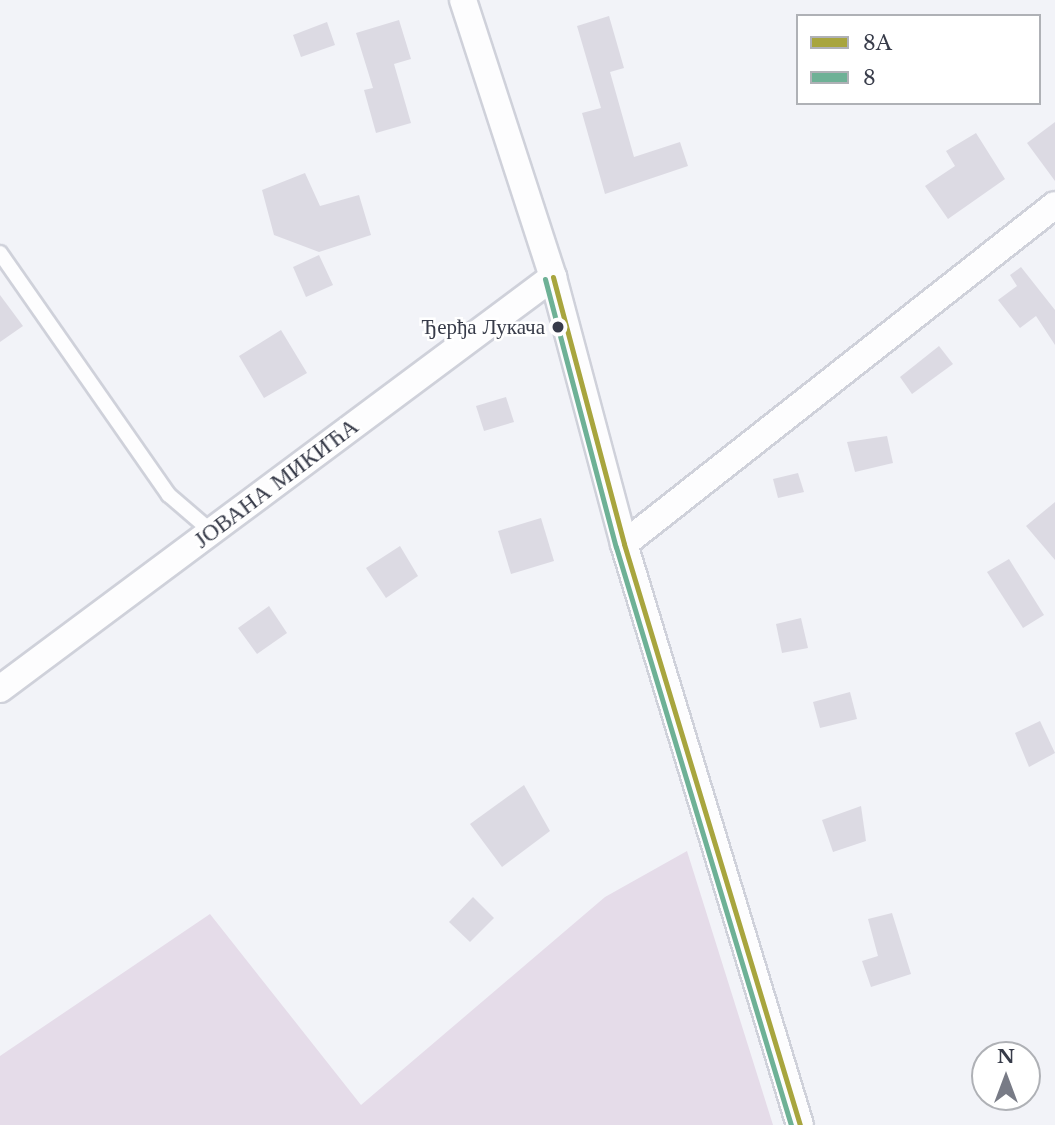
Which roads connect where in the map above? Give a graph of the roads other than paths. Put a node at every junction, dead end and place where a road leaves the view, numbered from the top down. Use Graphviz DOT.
graph roads {
  1 [pos="464,0"];
  2 [pos="1055,205"];
  3 [pos="0,253"];
  4 [pos="553,277"];
  5 [pos="212,532"];
  6 [pos="625,544"];
  7 [pos="0,690"];
  8 [pos="800,1125"];
  1 -- 4 [label="street"];
  2 -- 6 [label="street"];
  3 -- 5 [label="lane"];
  4 -- 5 [label="street, ЈОВАНА МИКИЋА"];
  4 -- 6 [label="street"];
  5 -- 7 [label="street, ЈОВАНА МИКИЋА"];
  6 -- 8 [label="street"];
}
